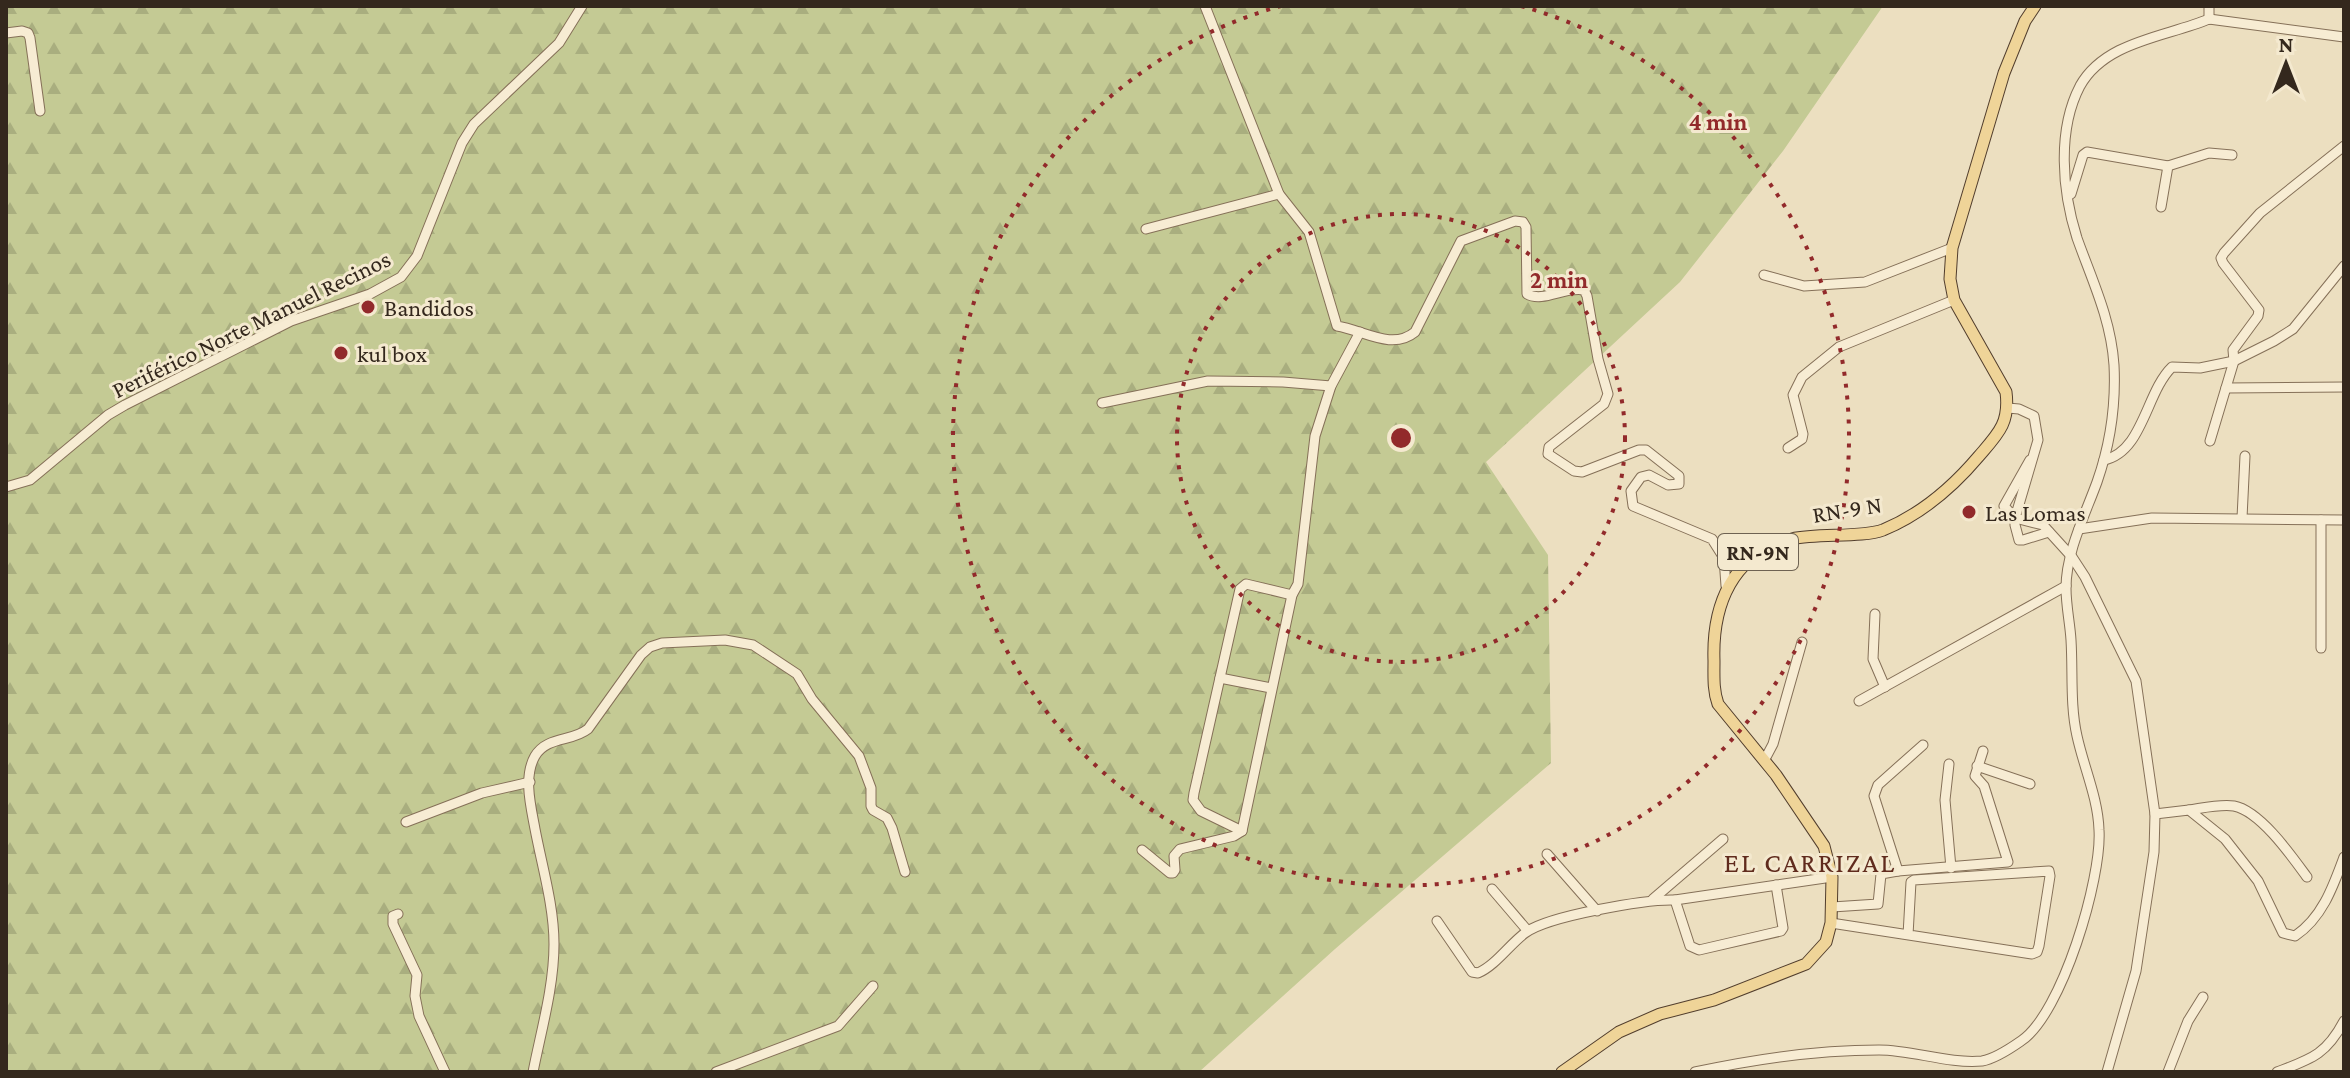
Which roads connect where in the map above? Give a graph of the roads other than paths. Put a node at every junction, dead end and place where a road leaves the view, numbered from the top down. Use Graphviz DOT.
graph roads {
  1 [pos="582,6"];
  2 [pos="1205,6"];
  3 [pos="2035,6"];
  4 [pos="2209,6"];
  5 [pos="2209,19"];
  6 [pos="6,33"];
  7 [pos="2344,37"];
  8 [pos="40,111"];
  9 [pos="2344,146"];
  10 [pos="2232,155"];
  11 [pos="2168,166"];
  12 [pos="1279,194"];
  13 [pos="2069,200"];
  14 [pos="2161,207"];
  15 [pos="1146,229"];
  16 [pos="1952,248"];
  17 [pos="2344,266"];
  18 [pos="1764,275"];
  19 [pos="1954,300"];
  20 [pos="1360,332"];
  21 [pos="2234,361"];
  22 [pos="1331,386"];
  23 [pos="2344,387"];
  24 [pos="2226,388"];
  25 [pos="1102,403"];
  26 [pos="2008,408"];
  27 [pos="2210,441"];
  28 [pos="1788,448"];
  29 [pos="2245,456"];
  30 [pos="2104,460"];
  31 [pos="6,487"];
  32 [pos="2015,518"];
  33 [pos="2242,518"];
  34 [pos="2321,520"];
  35 [pos="2344,520"];
  36 [pos="2079,529"];
  37 [pos="2049,532"];
  38 [pos="2072,557"];
  39 [pos="1726,586"];
  40 [pos="2066,586"];
  41 [pos="1292,595"];
  42 [pos="1875,614"];
  43 [pos="1802,642"];
  44 [pos="2321,648"];
  45 [pos="1220,678"];
  46 [pos="1885,687"];
  47 [pos="1271,688"];
  48 [pos="1859,701"];
  49 [pos="1923,745"];
  50 [pos="1983,751"];
  51 [pos="1764,761"];
  52 [pos="1949,764"];
  53 [pos="1977,766"];
  54 [pos="530,782"];
  55 [pos="2030,784"];
  56 [pos="2189,810"];
  57 [pos="2155,814"];
  58 [pos="406,822"];
  59 [pos="1242,831"];
  60 [pos="1723,839"];
  61 [pos="1142,850"];
  62 [pos="1547,854"];
  63 [pos="2344,857"];
  64 [pos="1951,868"];
  65 [pos="1898,871"];
  66 [pos="905,872"];
  67 [pos="1832,877"];
  68 [pos="2307,877"];
  69 [pos="1776,885"];
  70 [pos="1492,889"];
  71 [pos="1653,899"];
  72 [pos="1675,900"];
  73 [pos="1832,907"];
  74 [pos="1597,911"];
  75 [pos="398,914"];
  76 [pos="1437,921"];
  77 [pos="1831,923"];
  78 [pos="1527,930"];
  79 [pos="1908,935"];
  80 [pos="873,986"];
  81 [pos="2203,997"];
  82 [pos="2344,1021"];
  83 [pos="445,1072"];
  84 [pos="533,1072"];
  85 [pos="716,1072"];
  86 [pos="1562,1072"];
  87 [pos="1695,1072"];
  88 [pos="2107,1072"];
  89 [pos="2168,1072"];
  90 [pos="2277,1072"];
  1 -- 31 [label="street, Periférico Norte Manuel Recinos"];
  2 -- 12 [label="street"];
  3 -- 16 [label="main road"];
  4 -- 5 [label="street"];
  5 -- 7 [label="street"];
  5 -- 13 [label="street"];
  6 -- 8 [label="street"];
  9 -- 21 [label="street"];
  10 -- 11 [label="street"];
  11 -- 13 [label="street"];
  11 -- 14 [label="street"];
  12 -- 15 [label="street"];
  12 -- 20 [label="street"];
  13 -- 30 [label="street"];
  16 -- 18 [label="street"];
  16 -- 19 [label="main road"];
  17 -- 21 [label="street"];
  19 -- 26 [label="main road"];
  19 -- 28 [label="street"];
  20 -- 22 [label="street"];
  20 -- 39 [label="street"];
  21 -- 24 [label="street"];
  21 -- 30 [label="street"];
  22 -- 25 [label="street"];
  22 -- 41 [label="street"];
  23 -- 24 [label="street"];
  24 -- 27 [label="street"];
  26 -- 32 [label="street"];
  26 -- 39 [label="main road, RN-9 N / RN-9N"];
  29 -- 33 [label="street"];
  30 -- 36 [label="street"];
  32 -- 37 [label="street"];
  32 -- 37 [label="street"];
  33 -- 34 [label="street"];
  33 -- 36 [label="street"];
  34 -- 35 [label="street"];
  34 -- 44 [label="street"];
  36 -- 38 [label="street"];
  37 -- 38 [label="street"];
  38 -- 40 [label="street"];
  38 -- 57 [label="street"];
  39 -- 51 [label="main road, RN-9 N / RN-9N"];
  40 -- 46 [label="street"];
  40 -- 87 [label="street"];
  41 -- 45 [label="street"];
  41 -- 47 [label="street"];
  42 -- 46 [label="street"];
  43 -- 51 [label="street"];
  45 -- 47 [label="street"];
  45 -- 59 [label="street"];
  46 -- 48 [label="street"];
  47 -- 59 [label="street"];
  49 -- 65 [label="street"];
  50 -- 53 [label="street"];
  51 -- 67 [label="main road, RN-9 N / RN-9N"];
  52 -- 64 [label="street"];
  53 -- 55 [label="street"];
  53 -- 64 [label="street"];
  54 -- 58 [label="street"];
  54 -- 66 [label="street"];
  54 -- 84 [label="street"];
  56 -- 57 [label="street"];
  56 -- 63 [label="street"];
  56 -- 68 [label="street"];
  57 -- 88 [label="street"];
  59 -- 61 [label="street"];
  60 -- 71 [label="street"];
  62 -- 74 [label="street"];
  64 -- 65 [label="street"];
  65 -- 73 [label="street"];
  67 -- 69 [label="street"];
  67 -- 73 [label="main road, RN-9 N / RN-9N"];
  69 -- 72 [label="street"];
  69 -- 72 [label="street"];
  70 -- 78 [label="street"];
  71 -- 72 [label="street"];
  71 -- 74 [label="street"];
  73 -- 77 [label="main road, RN-9 N / RN-9N"];
  74 -- 78 [label="street"];
  75 -- 83 [label="street"];
  76 -- 78 [label="street"];
  77 -- 79 [label="street"];
  77 -- 86 [label="main road, RN-9 N / RN-9N"];
  79 -- 79 [label="street"];
  80 -- 85 [label="street"];
  81 -- 89 [label="street"];
  82 -- 90 [label="street"];
}
